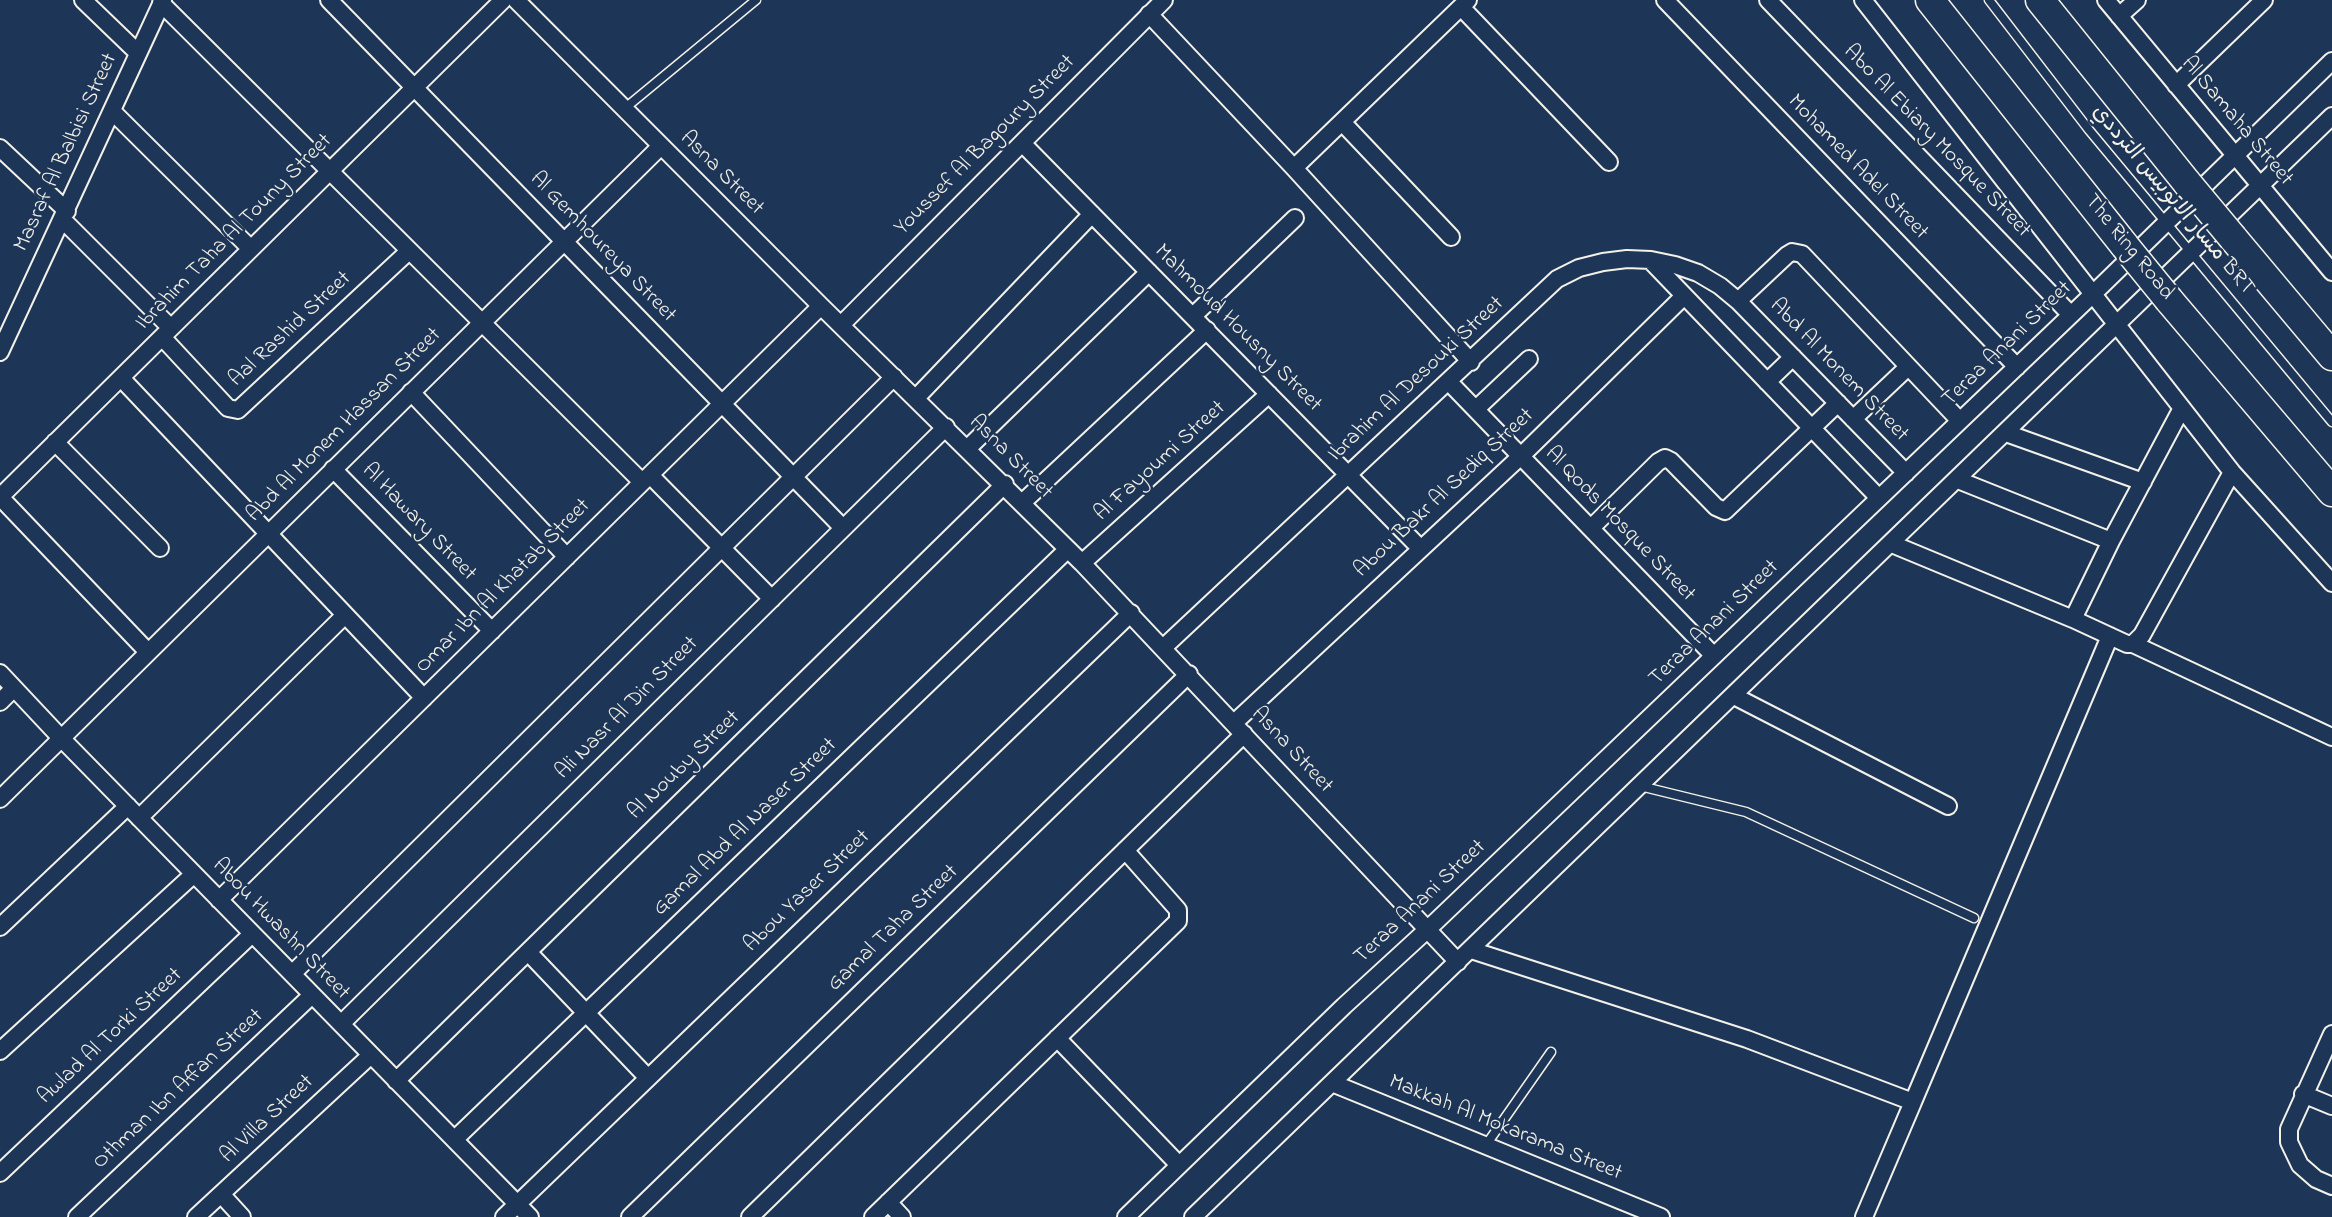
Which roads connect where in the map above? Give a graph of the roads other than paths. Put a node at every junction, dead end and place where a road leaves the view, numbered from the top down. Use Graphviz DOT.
graph roads {
  1 [pos="83,0"];
  2 [pos="329,0"];
  3 [pos="503,0"];
  4 [pos="516,0"];
  5 [pos="756,0"];
  6 [pos="1164,0"];
  7 [pos="1665,0"];
  8 [pos="1768,0"];
  9 [pos="1864,0"];
  10 [pos="1930,0"];
  11 [pos="1989,0"];
  12 [pos="2040,0"];
  13 [pos="2106,0"];
  14 [pos="2136,0"];
  15 [pos="2264,0"];
  16 [pos="162,2"];
  17 [pos="1464,3"];
  18 [pos="1149,14"];
  19 [pos="2119,16"];
  20 [pos="138,53"];
  21 [pos="2332,61"];
  22 [pos="2176,85"];
  23 [pos="414,87"];
  24 [pos="624,109"];
  25 [pos="112,111"];
  26 [pos="2332,116"];
  27 [pos="1342,122"];
  28 [pos="1022,143"];
  29 [pos="660,146"];
  30 [pos="0,148"];
  31 [pos="2235,156"];
  32 [pos="1609,162"];
  33 [pos="1294,168"];
  34 [pos="330,171"];
  35 [pos="2261,186"];
  36 [pos="1092,214"];
  37 [pos="64,215"];
  38 [pos="1295,218"];
  39 [pos="1451,237"];
  40 [pos="564,241"];
  41 [pos="250,249"];
  42 [pos="409,251"];
  43 [pos="1650,260"];
  44 [pos="1149,272"];
  45 [pos="2332,272"];
  46 [pos="2093,294"];
  47 [pos="1684,296"];
  48 [pos="1738,301"];
  49 [pos="821,306"];
  50 [pos="2071,315"];
  51 [pos="1193,316"];
  52 [pos="482,323"];
  53 [pos="841,325"];
  54 [pos="2117,326"];
  55 [pos="1207,330"];
  56 [pos="166,333"];
  57 [pos="0,352"];
  58 [pos="2332,356"];
  59 [pos="1793,357"];
  60 [pos="1529,359"];
  61 [pos="1471,362"];
  62 [pos="1908,366"];
  63 [pos="2017,367"];
  64 [pos="894,377"];
  65 [pos="121,378"];
  66 [pos="1449,382"];
  67 [pos="1767,382"];
  68 [pos="412,392"];
  69 [pos="1269,394"];
  70 [pos="916,398"];
  71 [pos="722,403"];
  72 [pos="1838,403"];
  73 [pos="2182,408"];
  74 [pos="1476,409"];
  75 [pos="1853,419"];
  76 [pos="1960,421"];
  77 [pos="2332,422"];
  78 [pos="946,427"];
  79 [pos="1812,428"];
  80 [pos="2006,433"];
  81 [pos="56,442"];
  82 [pos="968,448"];
  83 [pos="1520,456"];
  84 [pos="333,469"];
  85 [pos="2232,472"];
  86 [pos="1906,473"];
  87 [pos="1350,475"];
  88 [pos="794,477"];
  89 [pos="646,478"];
  90 [pos="1958,480"];
  91 [pos="2143,482"];
  92 [pos="1005,484"];
  93 [pos="2332,492"];
  94 [pos="0,497"];
  95 [pos="1879,498"];
  96 [pos="1023,502"];
  97 [pos="843,528"];
  98 [pos="1591,528"];
  99 [pos="268,534"];
  100 [pos="2111,541"];
  101 [pos="1892,544"];
  102 [pos="160,548"];
  103 [pos="722,548"];
  104 [pos="1068,548"];
  105 [pos="1420,548"];
  106 [pos="567,557"];
  107 [pos="1082,563"];
  108 [pos="2332,583"];
  109 [pos="772,598"];
  110 [pos="1131,613"];
  111 [pos="345,615"];
  112 [pos="2073,619"];
  113 [pos="492,630"];
  114 [pos="2110,636"];
  115 [pos="2133,644"];
  116 [pos="1164,647"];
  117 [pos="148,652"];
  118 [pos="1714,656"];
  119 [pos="0,673"];
  120 [pos="1189,674"];
  121 [pos="14,688"];
  122 [pos="1734,696"];
  123 [pos="424,698"];
  124 [pos="0,702"];
  125 [pos="1239,729"];
  126 [pos="2332,737"];
  127 [pos="61,738"];
  128 [pos="1640,786"];
  129 [pos="0,799"];
  130 [pos="128,806"];
  131 [pos="1948,806"];
  132 [pos="139,818"];
  133 [pos="1125,850"];
  134 [pos="194,874"];
  135 [pos="219,900"];
  136 [pos="1974,918"];
  137 [pos="0,927"];
  138 [pos="1428,929"];
  139 [pos="252,934"];
  140 [pos="1470,950"];
  141 [pos="528,952"];
  142 [pos="1458,962"];
  143 [pos="292,974"];
  144 [pos="312,995"];
  145 [pos="586,1013"];
  146 [pos="341,1024"];
  147 [pos="2332,1034"];
  148 [pos="1057,1038"];
  149 [pos="0,1051"];
  150 [pos="1551,1052"];
  151 [pos="371,1055"];
  152 [pos="648,1078"];
  153 [pos="396,1081"];
  154 [pos="1332,1082"];
  155 [pos="2303,1094"];
  156 [pos="1914,1102"];
  157 [pos="2332,1106"];
  158 [pos="455,1140"];
  159 [pos="1486,1145"];
  160 [pos="1179,1165"];
  161 [pos="0,1173"];
  162 [pos="2332,1186"];
  163 [pos="221,1194"];
  164 [pos="888,1202"];
  165 [pos="517,1204"];
  166 [pos="77,1217"];
  167 [pos="196,1217"];
  168 [pos="242,1217"];
  169 [pos="504,1217"];
  170 [pos="530,1217"];
  171 [pos="630,1217"];
  172 [pos="750,1217"];
  173 [pos="873,1217"];
  174 [pos="902,1217"];
  175 [pos="1126,1217"];
  176 [pos="1193,1217"];
  177 [pos="1661,1217"];
  178 [pos="1864,1217"];
  1 -- 20 [label="street"];
  2 -- 23 [label="street, Al Gemhoureya Street"];
  3 -- 23 [label="street, Ibrahim Taha Al Touny Street"];
  4 -- 24 [label="street, Asna Street"];
  5 -- 24 [label="lane"];
  6 -- 18 [label="street, Youssef Al Bagoury Street"];
  7 -- 63 [label="street, Mohamed Adel Street"];
  8 -- 50 [label="street, Abo Al Ebiary Mosque Street"];
  9 -- 46 [label="street"];
  10 -- 93 [label="highway, The Ring Road, bridge"];
  11 -- 77 [label="lane, مسار الاتوبيس الترددي BRT"];
  12 -- 58 [label="highway, bridge"];
  13 -- 19 [label="street, Al Samaha Street"];
  14 -- 19 [label="street"];
  15 -- 22 [label="street"];
  16 -- 20 [label="street, Masraf Al Balbisi Street"];
  16 -- 34 [label="street"];
  17 -- 27 [label="street"];
  17 -- 32 [label="street"];
  18 -- 28 [label="street, Youssef Al Bagoury Street"];
  18 -- 33 [label="street"];
  19 -- 22 [label="street, Al Samaha Street"];
  20 -- 25 [label="street, Masraf Al Balbisi Street"];
  21 -- 31 [label="street, Teraa Anani Street"];
  22 -- 31 [label="street, Al Samaha Street"];
  23 -- 34 [label="street, Ibrahim Taha Al Touny Street"];
  23 -- 40 [label="street, Al Gemhoureya Street"];
  24 -- 29 [label="street, Asna Street"];
  25 -- 37 [label="street, Masraf Al Balbisi Street"];
  25 -- 41 [label="street"];
  26 -- 35 [label="street"];
  27 -- 33 [label="street"];
  27 -- 39 [label="street"];
  28 -- 36 [label="street, Mahmoud Housny Street"];
  28 -- 53 [label="street, Youssef Al Bagoury Street"];
  29 -- 40 [label="street, Abd Al Monem Hassan Street"];
  29 -- 49 [label="street, Asna Street"];
  30 -- 37 [label="street"];
  31 -- 35 [label="street, Al Samaha Street"];
  31 -- 46 [label="street, Teraa Anani Street"];
  33 -- 61 [label="street"];
  34 -- 41 [label="street, Ibrahim Taha Al Touny Street"];
  34 -- 42 [label="street"];
  35 -- 45 [label="street, Al Samaha Street"];
  35 -- 54 [label="street"];
  36 -- 44 [label="street, Mahmoud Housny Street"];
  36 -- 70 [label="street"];
  37 -- 56 [label="street"];
  37 -- 57 [label="street, Masraf Al Balbisi Street"];
  38 -- 51 [label="street"];
  40 -- 52 [label="street, Abd Al Monem Hassan Street"];
  40 -- 71 [label="street, Al Gemhoureya Street"];
  41 -- 56 [label="street, Ibrahim Taha Al Touny Street"];
  42 -- 52 [label="street"];
  42 -- 56 [label="street, Aal Rashid Street"];
  43 -- 47 [label="street"];
  43 -- 48 [label="street, Ibrahim Al Desouki Street"];
  43 -- 61 [label="street, Ibrahim Al Desouki Street"];
  44 -- 51 [label="street, Mahmoud Housny Street"];
  44 -- 82 [label="street"];
  46 -- 50 [label="street, Teraa Anani Street"];
  46 -- 54 [label="street"];
  47 -- 67 [label="street"];
  47 -- 83 [label="street, Abou Bakr Al Sediq Street"];
  48 -- 59 [label="street, Abd Al Monem Street"];
  48 -- 62 [label="street"];
  49 -- 53 [label="street, Asna Street"];
  49 -- 71 [label="street, Omar Ibn Al Khatab Street"];
  50 -- 63 [label="street, Teraa Anani Street"];
  51 -- 55 [label="street, Mahmoud Housny Street"];
  52 -- 68 [label="street, Abd Al Monem Hassan Street"];
  52 -- 89 [label="street"];
  53 -- 64 [label="street, Asna Street"];
  54 -- 73 [label="street"];
  54 -- 80 [label="street"];
  55 -- 69 [label="street, Mahmoud Housny Street"];
  55 -- 96 [label="street"];
  56 -- 65 [label="street, Ibrahim Taha Al Touny Street"];
  59 -- 67 [label="street"];
  59 -- 72 [label="street, Abd Al Monem Street"];
  60 -- 74 [label="street"];
  61 -- 66 [label="street, Ibrahim Al Desouki Street"];
  62 -- 75 [label="street"];
  62 -- 76 [label="street"];
  63 -- 76 [label="street, Teraa Anani Street"];
  64 -- 70 [label="street, Asna Street"];
  64 -- 88 [label="street"];
  65 -- 81 [label="street, Ibrahim Taha Al Touny Street"];
  65 -- 99 [label="street"];
  66 -- 74 [label="street, Al Qods Mosque Street"];
  66 -- 87 [label="street, Ibrahim Al Desouki Street"];
  67 -- 79 [label="street"];
  68 -- 84 [label="street, Abd Al Monem Hassan Street"];
  68 -- 106 [label="street"];
  69 -- 87 [label="street, Mahmoud Housny Street"];
  69 -- 107 [label="street, Al Fayoumi Street"];
  70 -- 78 [label="street, Asna Street"];
  71 -- 88 [label="street, Al Gemhoureya Street"];
  71 -- 89 [label="street, Omar Ibn Al Khatab Street"];
  72 -- 75 [label="street, Abd Al Monem Street"];
  72 -- 79 [label="street"];
  73 -- 85 [label="street"];
  73 -- 91 [label="street"];
  74 -- 83 [label="street, Al Qods Mosque Street"];
  75 -- 86 [label="street, Abd Al Monem Street"];
  76 -- 86 [label="street, Teraa Anani Street"];
  78 -- 82 [label="street, Asna Street"];
  78 -- 97 [label="street, Ali Nasr Al Din Street"];
  79 -- 95 [label="street"];
  79 -- 98 [label="street"];
  80 -- 90 [label="street"];
  80 -- 91 [label="street"];
  81 -- 94 [label="street, Ibrahim Taha Al Touny Street"];
  81 -- 102 [label="street"];
  82 -- 92 [label="street, Asna Street"];
  83 -- 98 [label="street, Al Qods Mosque Street"];
  83 -- 105 [label="street, Abou Bakr Al Sediq Street"];
  84 -- 99 [label="street, Abd Al Monem Hassan Street"];
  84 -- 113 [label="street, Al Hawary Street"];
  85 -- 108 [label="street"];
  85 -- 115 [label="street"];
  86 -- 95 [label="street, Teraa Anani Street"];
  87 -- 105 [label="street, Mahmoud Housny Street"];
  87 -- 116 [label="street, Ibrahim Al Desouki Street"];
  88 -- 97 [label="street, Al Gemhoureya Street"];
  88 -- 103 [label="street"];
  89 -- 103 [label="street"];
  89 -- 106 [label="street, Omar Ibn Al Khatab Street"];
  90 -- 100 [label="street"];
  90 -- 101 [label="street"];
  91 -- 100 [label="street"];
  92 -- 96 [label="street, Asna Street"];
  92 -- 141 [label="street, Al Nouby Street"];
  94 -- 117 [label="street"];
  95 -- 118 [label="street, Teraa Anani Street"];
  96 -- 104 [label="street, Asna Street"];
  97 -- 109 [label="street, Ali Nasr Al Din Street"];
  98 -- 118 [label="street, Al Qods Mosque Street"];
  99 -- 111 [label="street"];
  99 -- 117 [label="street, Abd Al Monem Hassan Street"];
  100 -- 112 [label="street"];
  101 -- 112 [label="street"];
  101 -- 122 [label="street"];
  103 -- 109 [label="street"];
  103 -- 143 [label="street"];
  104 -- 107 [label="street, Asna Street"];
  104 -- 145 [label="street, Gamal Abd Al Naser Street"];
  105 -- 125 [label="street, Abou Bakr Al Sediq Street"];
  106 -- 113 [label="street, Omar Ibn Al Khatab Street"];
  107 -- 110 [label="street, Asna Street"];
  109 -- 146 [label="street, Ali Nasr Al Din Street"];
  110 -- 116 [label="street, Asna Street"];
  110 -- 152 [label="street, Abou Yaser Street"];
  111 -- 123 [label="street"];
  111 -- 132 [label="street"];
  112 -- 114 [label="street"];
  113 -- 123 [label="street, Omar Ibn Al Khatab Street"];
  114 -- 115 [label="street"];
  114 -- 156 [label="street"];
  115 -- 126 [label="street"];
  116 -- 120 [label="street, Asna Street"];
  117 -- 127 [label="street, Abd Al Monem Hassan Street"];
  118 -- 138 [label="street, Teraa Anani Street"];
  119 -- 121 [label="street, Abou Hwashn Street"];
  120 -- 125 [label="street, Asna Street"];
  120 -- 171 [label="street, Gamal Taha Street"];
  121 -- 124 [label="street"];
  121 -- 127 [label="street, Abou Hwashn Street"];
  122 -- 128 [label="street"];
  122 -- 131 [label="street"];
  123 -- 135 [label="street, Omar Ibn Al Khatab Street"];
  125 -- 133 [label="street, Abou Bakr Al Sediq Street"];
  125 -- 138 [label="street, Asna Street"];
  127 -- 129 [label="street, Abd Al Monem Hassan Street"];
  127 -- 130 [label="street, Abou Hwashn Street"];
  128 -- 136 [label="lane"];
  128 -- 140 [label="street"];
  130 -- 132 [label="street, Abou Hwashn Street"];
  130 -- 137 [label="street"];
  132 -- 134 [label="street, Abou Hwashn Street"];
  133 -- 148 [label="street"];
  133 -- 172 [label="street, Abou Bakr Al Sediq Street"];
  134 -- 135 [label="street, Abou Hwashn Street"];
  134 -- 149 [label="street"];
  135 -- 139 [label="street, Abou Hwashn Street"];
  138 -- 142 [label="street, Asna Street"];
  138 -- 160 [label="street, Teraa Anani Street"];
  139 -- 143 [label="street, Abou Hwashn Street"];
  139 -- 161 [label="street, Awlad Al Torki Street"];
  140 -- 142 [label="street"];
  140 -- 156 [label="street"];
  141 -- 145 [label="street"];
  141 -- 153 [label="street, Al Nouby Street"];
  142 -- 154 [label="street"];
  143 -- 144 [label="street, Abou Hwashn Street"];
  144 -- 146 [label="street, Abou Hwashn Street"];
  144 -- 166 [label="street, Othman Ibn Affan Street"];
  145 -- 152 [label="street"];
  145 -- 158 [label="street, Gamal Abd Al Naser Street"];
  146 -- 151 [label="street, Abou Hwashn Street"];
  147 -- 155 [label="street"];
  148 -- 160 [label="street"];
  148 -- 164 [label="street"];
  150 -- 159 [label="lane"];
  151 -- 153 [label="street, Abou Hwashn Street"];
  151 -- 163 [label="street, Al Villa Street"];
  152 -- 165 [label="street, Abou Yaser Street"];
  153 -- 158 [label="street, Abou Hwashn Street"];
  154 -- 159 [label="street, Makkah Al Mokarama Street"];
  154 -- 176 [label="street"];
  155 -- 157 [label="street"];
  155 -- 162 [label="street"];
  156 -- 178 [label="street"];
  158 -- 165 [label="street, Abou Hwashn Street"];
  159 -- 177 [label="street, Makkah Al Mokarama Street"];
  160 -- 175 [label="street, Teraa Anani Street"];
  163 -- 167 [label="street, Al Villa Street"];
  163 -- 168 [label="street"];
  164 -- 173 [label="street"];
  164 -- 174 [label="street"];
  165 -- 169 [label="street, Abou Yaser Street"];
  165 -- 170 [label="street, Abou Hwashn Street"];
}
